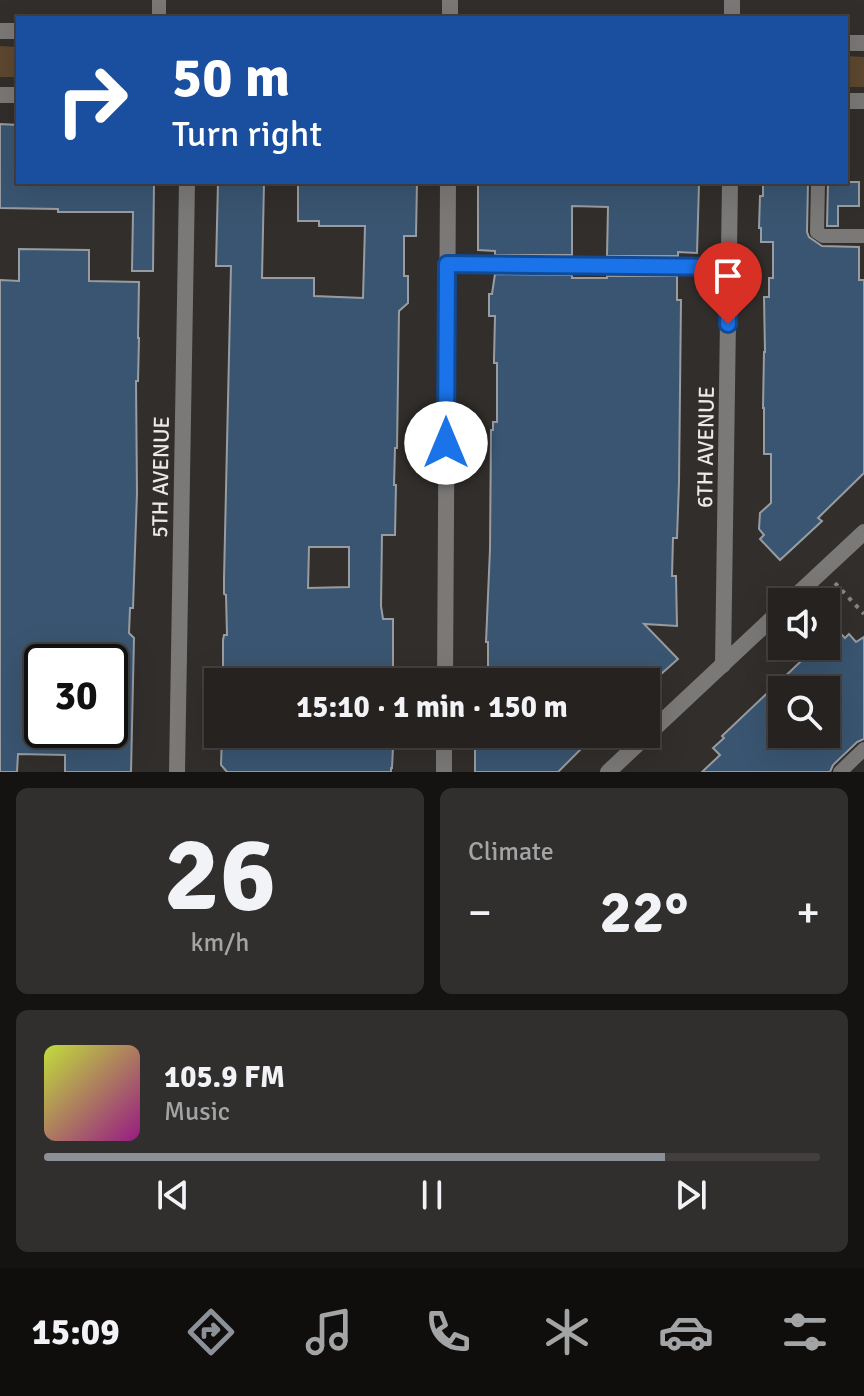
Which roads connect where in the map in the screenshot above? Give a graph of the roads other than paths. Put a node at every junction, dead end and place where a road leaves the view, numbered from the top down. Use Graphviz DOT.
graph roads {
  1 [pos="187,184"];
  2 [pos="448,184"];
  3 [pos="730,184"];
  4 [pos="818,184"];
  5 [pos="864,236"];
  6 [pos="447,264"];
  7 [pos="729,267"];
  8 [pos="864,532"];
  9 [pos="804,588"];
  10 [pos="768,622"];
  11 [pos="723,665"];
  12 [pos="445,668"];
  13 [pos="444,748"];
  14 [pos="864,749"];
  15 [pos="177,772"];
  16 [pos="444,772"];
  17 [pos="608,772"];
  18 [pos="840,772"];
  1 -- 15 [label="street, 5TH AVENUE"];
  2 -- 6 [label="street"];
  3 -- 7 [label="street, 6TH AVENUE"];
  4 -- 5 [label="lane"];
  6 -- 7 [label="lane"];
  6 -- 12 [label="street"];
  7 -- 11 [label="street, 6TH AVENUE"];
  8 -- 9 [label="street"];
  10 -- 11 [label="street"];
  11 -- 17 [label="street"];
  13 -- 16 [label="street"];
  14 -- 18 [label="lane"];
}
